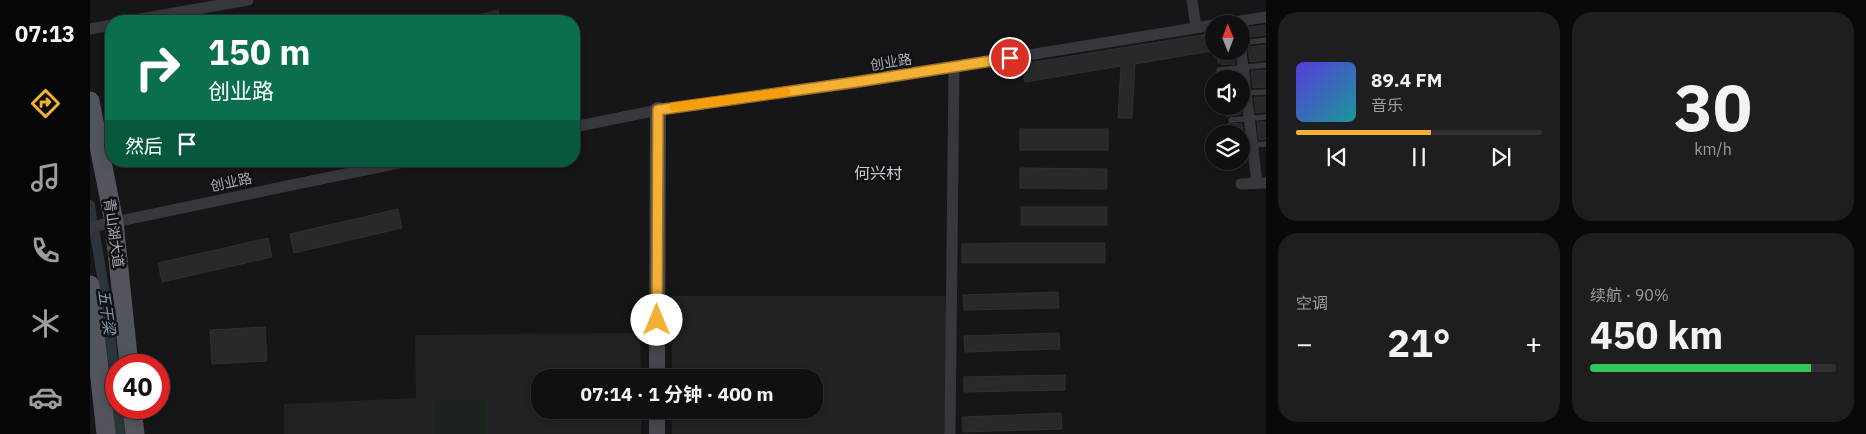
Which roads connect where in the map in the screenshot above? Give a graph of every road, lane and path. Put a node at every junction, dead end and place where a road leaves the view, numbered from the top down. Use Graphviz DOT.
graph roads {
  1 [pos="248,0"];
  2 [pos="1192,0"];
  3 [pos="208,3"];
  4 [pos="155,15"];
  5 [pos="1266,17"];
  6 [pos="1250,19"];
  7 [pos="105,26"];
  8 [pos="1205,26"];
  9 [pos="1196,28"];
  10 [pos="90,29"];
  11 [pos="1266,40"];
  12 [pos="1250,42"];
  13 [pos="1242,60"];
  14 [pos="1266,66"];
  15 [pos="954,67"];
  16 [pos="1243,68"];
  17 [pos="1218,70"];
  18 [pos="1266,92"];
  19 [pos="1250,93"];
  20 [pos="90,101"];
  21 [pos="658,110"];
  22 [pos="1248,115"];
  23 [pos="1266,117"];
  24 [pos="1249,118"];
  25 [pos="1231,120"];
  26 [pos="1248,125"];
  27 [pos="580,126"];
  28 [pos="1266,144"];
  29 [pos="1250,145"];
  30 [pos="1250,153"];
  31 [pos="379,167"];
  32 [pos="1262,183"];
  33 [pos="1241,184"];
  34 [pos="114,222"];
  35 [pos="90,227"];
  36 [pos="90,285"];
  37 [pos="128,354"];
  38 [pos="657,369"];
  39 [pos="133,419"];
  40 [pos="657,419"];
  41 [pos="106,434"];
  42 [pos="134,434"];
  43 [pos="657,434"];
  44 [pos="950,434"];
  1 -- 3 [label="street"];
  2 -- 9 [label="street"];
  3 -- 4 [label="street"];
  5 -- 6 [label="street"];
  7 -- 10 [label="street"];
  8 -- 9 [label="street, 创业路"];
  9 -- 15 [label="street, 创业路"];
  11 -- 12 [label="lane"];
  13 -- 16 [label="street"];
  14 -- 16 [label="lane"];
  15 -- 21 [label="street, 创业路"];
  15 -- 44 [label="street"];
  16 -- 17 [label="lane"];
  18 -- 19 [label="lane"];
  20 -- 34 [label="main road, 青山湖大道"];
  21 -- 27 [label="street, 创业路"];
  21 -- 38 [label="street"];
  22 -- 24 [label="street"];
  23 -- 24 [label="lane"];
  24 -- 25 [label="lane"];
  24 -- 26 [label="street"];
  28 -- 29 [label="lane"];
  30 -- 32 [label="street"];
  31 -- 34 [label="street, 创业路"];
  32 -- 33 [label="street"];
  34 -- 35 [label="street, 创业路"];
  34 -- 37 [label="main road, 青山湖大道"];
  36 -- 41 [label="main road"];
  39 -- 42 [label="main road"];
  40 -- 43 [label="street"];
}
